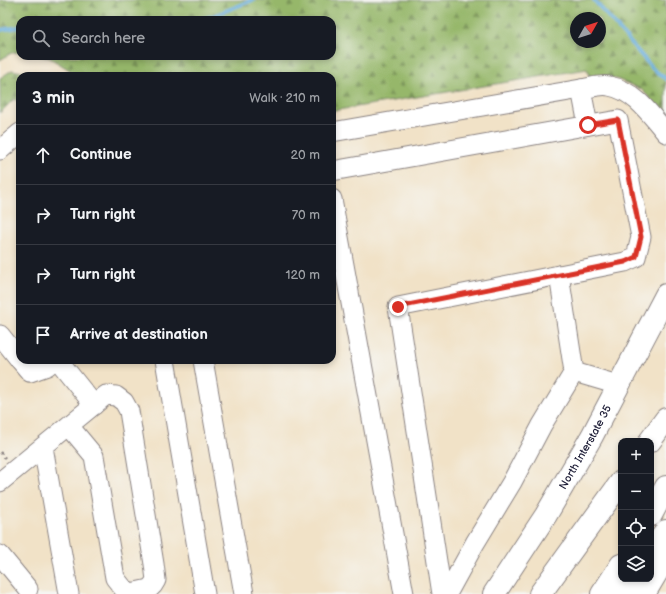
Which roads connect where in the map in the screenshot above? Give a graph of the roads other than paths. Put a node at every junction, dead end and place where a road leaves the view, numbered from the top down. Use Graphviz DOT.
graph roads {
  1 [pos="582,89"];
  2 [pos="588,125"];
  3 [pos="336,131"];
  4 [pos="666,133"];
  5 [pos="16,136"];
  6 [pos="0,150"];
  7 [pos="336,170"];
  8 [pos="336,221"];
  9 [pos="559,275"];
  10 [pos="666,295"];
  11 [pos="0,335"];
  12 [pos="16,355"];
  13 [pos="23,364"];
  14 [pos="49,364"];
  15 [pos="61,364"];
  16 [pos="166,364"];
  17 [pos="204,364"];
  18 [pos="574,372"];
  19 [pos="618,386"];
  20 [pos="94,405"];
  21 [pos="666,419"];
  22 [pos="68,426"];
  23 [pos="652,438"];
  24 [pos="43,447"];
  25 [pos="0,482"];
  26 [pos="618,486"];
  27 [pos="666,487"];
  28 [pos="654,510"];
  29 [pos="666,530"];
  30 [pos="654,548"];
  31 [pos="0,555"];
  32 [pos="666,557"];
  33 [pos="618,570"];
  34 [pos="632,582"];
  35 [pos="28,589"];
  36 [pos="69,594"];
  37 [pos="205,594"];
  38 [pos="244,594"];
  39 [pos="404,594"];
  40 [pos="442,594"];
  41 [pos="447,594"];
  42 [pos="494,594"];
  43 [pos="540,594"];
  44 [pos="602,594"];
  45 [pos="624,594"];
  46 [pos="644,594"];
  1 -- 2 [label="lane"];
  1 -- 3 [label="lane"];
  1 -- 4 [label="lane"];
  2 -- 7 [label="lane"];
  2 -- 9 [label="lane"];
  5 -- 6 [label="lane"];
  8 -- 39 [label="lane"];
  9 -- 18 [label="lane"];
  9 -- 40 [label="lane"];
  10 -- 19 [label="main road, North Interstate 35"];
  11 -- 12 [label="lane"];
  13 -- 14 [label="lane"];
  15 -- 20 [label="lane"];
  16 -- 37 [label="lane"];
  17 -- 38 [label="lane"];
  18 -- 19 [label="lane"];
  18 -- 41 [label="lane"];
  19 -- 42 [label="main road, North Interstate 35"];
  20 -- 22 [label="lane"];
  20 -- 22 [label="lane"];
  21 -- 23 [label="main road"];
  22 -- 24 [label="lane"];
  24 -- 25 [label="lane"];
  24 -- 36 [label="lane"];
  26 -- 43 [label="main road"];
  27 -- 28 [label="main road"];
  29 -- 30 [label="main road"];
  31 -- 35 [label="lane"];
  32 -- 46 [label="main road"];
  33 -- 44 [label="main road"];
  34 -- 45 [label="main road"];
}
